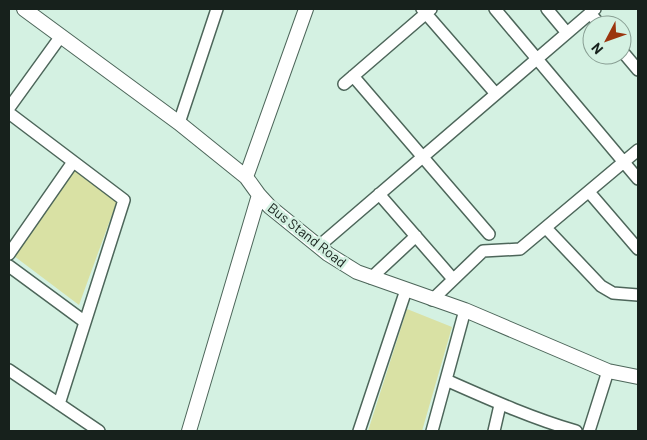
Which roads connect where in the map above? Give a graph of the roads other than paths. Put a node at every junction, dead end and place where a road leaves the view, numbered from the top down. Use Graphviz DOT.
graph roads {
  1 [pos="24,9"];
  2 [pos="306,9"];
  3 [pos="495,9"];
  4 [pos="547,9"];
  5 [pos="214,10"];
  6 [pos="426,10"];
  7 [pos="593,11"];
  8 [pos="567,33"];
  9 [pos="61,36"];
  10 [pos="536,59"];
  11 [pos="496,94"];
  12 [pos="9,108"];
  13 [pos="9,114"];
  14 [pos="179,123"];
  15 [pos="638,150"];
  16 [pos="422,158"];
  17 [pos="73,162"];
  18 [pos="624,162"];
  19 [pos="246,177"];
  20 [pos="638,179"];
  21 [pos="589,192"];
  22 [pos="379,194"];
  23 [pos="259,195"];
  24 [pos="546,228"];
  25 [pos="489,234"];
  26 [pos="416,236"];
  27 [pos="319,246"];
  28 [pos="638,249"];
  29 [pos="9,254"];
  30 [pos="9,266"];
  31 [pos="371,278"];
  32 [pos="453,279"];
  33 [pos="406,290"];
  34 [pos="638,295"];
  35 [pos="432,300"];
  36 [pos="464,310"];
  37 [pos="85,322"];
  38 [pos="9,370"];
  39 [pos="608,371"];
  40 [pos="638,377"];
  41 [pos="446,380"];
  42 [pos="59,404"];
  43 [pos="500,405"];
  44 [pos="558,429"];
  45 [pos="99,431"];
  46 [pos="189,431"];
  47 [pos="359,431"];
  48 [pos="432,431"];
  49 [pos="494,431"];
  50 [pos="576,431"];
  51 [pos="589,431"];
  1 -- 9 [label="street, Bus Stand Road"];
  2 -- 19 [label="street"];
  3 -- 10 [label="street"];
  4 -- 8 [label="street"];
  5 -- 14 [label="street"];
  6 -- 11 [label="street"];
  6 -- 16 [label="street"];
  7 -- 8 [label="street"];
  8 -- 10 [label="street"];
  9 -- 12 [label="street"];
  9 -- 14 [label="street, Bus Stand Road"];
  10 -- 11 [label="street"];
  10 -- 18 [label="street"];
  11 -- 16 [label="street"];
  13 -- 17 [label="street"];
  14 -- 19 [label="street, Bus Stand Road"];
  15 -- 18 [label="street"];
  16 -- 22 [label="street"];
  16 -- 25 [label="street"];
  17 -- 29 [label="street"];
  17 -- 37 [label="street"];
  18 -- 20 [label="street"];
  18 -- 21 [label="street"];
  19 -- 23 [label="street, Bus Stand Road"];
  21 -- 24 [label="street"];
  21 -- 28 [label="street"];
  22 -- 26 [label="street"];
  22 -- 27 [label="street"];
  23 -- 27 [label="street, Bus Stand Road"];
  23 -- 46 [label="street"];
  24 -- 32 [label="street"];
  24 -- 34 [label="street"];
  26 -- 31 [label="street"];
  26 -- 32 [label="street"];
  27 -- 31 [label="street, Bus Stand Road"];
  30 -- 37 [label="street"];
  31 -- 33 [label="street, Bus Stand Road"];
  32 -- 35 [label="street"];
  33 -- 35 [label="street, Bus Stand Road"];
  33 -- 47 [label="street"];
  35 -- 36 [label="street, Bus Stand Road"];
  36 -- 39 [label="street, Bus Stand Road"];
  36 -- 41 [label="street"];
  37 -- 42 [label="street"];
  38 -- 42 [label="street"];
  39 -- 40 [label="street, Bus Stand Road"];
  39 -- 51 [label="street"];
  41 -- 43 [label="street"];
  41 -- 48 [label="street"];
  42 -- 45 [label="street"];
  43 -- 44 [label="street"];
  43 -- 49 [label="street"];
  44 -- 50 [label="street"];
}
